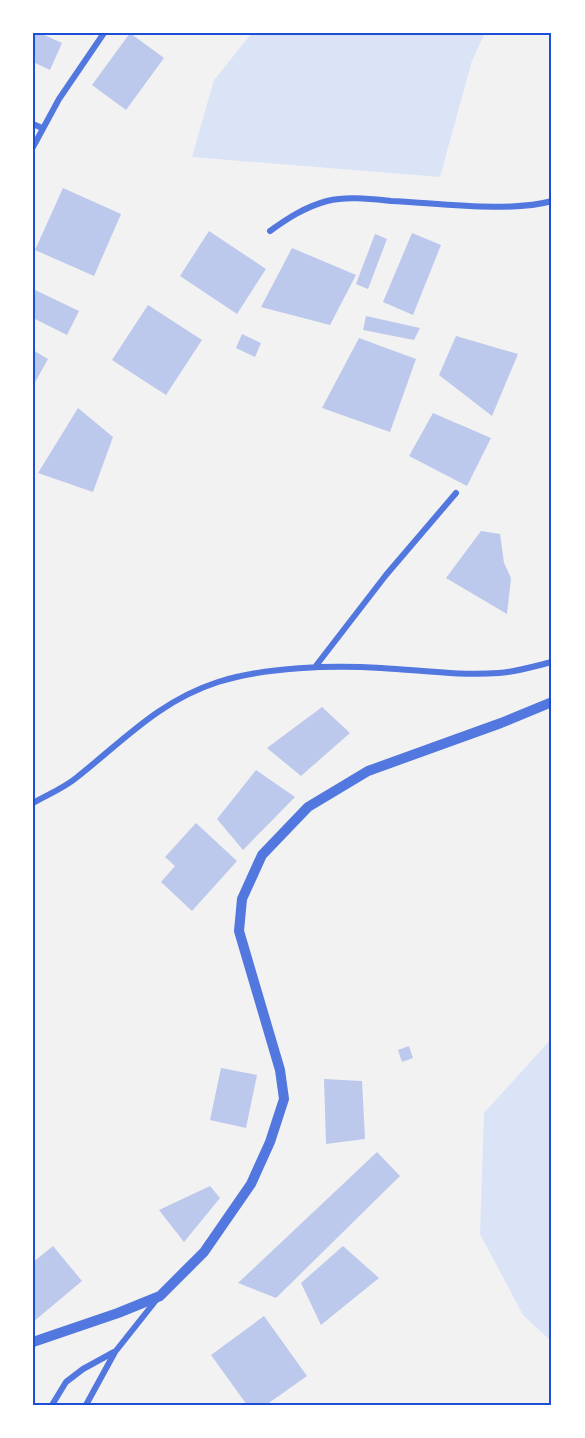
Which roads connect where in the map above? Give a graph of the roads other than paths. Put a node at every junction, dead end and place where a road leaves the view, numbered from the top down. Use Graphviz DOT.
graph roads {
  1 [pos="104,33"];
  2 [pos="33,124"];
  3 [pos="42,128"];
  4 [pos="33,147"];
  5 [pos="552,201"];
  6 [pos="270,231"];
  7 [pos="456,493"];
  8 [pos="552,662"];
  9 [pos="315,667"];
  10 [pos="552,702"];
  11 [pos="33,803"];
  12 [pos="160,1296"];
  13 [pos="33,1342"];
  14 [pos="115,1352"];
  15 [pos="52,1405"];
  16 [pos="86,1405"];
  1 -- 3 [label="street"];
  2 -- 3 [label="street"];
  3 -- 4 [label="street"];
  5 -- 6 [label="street"];
  7 -- 9 [label="street"];
  8 -- 9 [label="street"];
  9 -- 11 [label="street"];
  10 -- 12 [label="street"];
  12 -- 13 [label="street"];
  12 -- 14 [label="street"];
  14 -- 15 [label="street"];
  14 -- 16 [label="street"];
}
